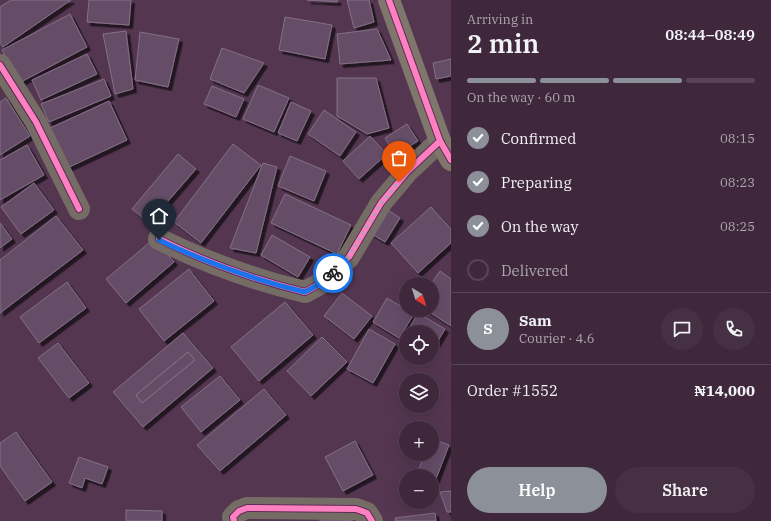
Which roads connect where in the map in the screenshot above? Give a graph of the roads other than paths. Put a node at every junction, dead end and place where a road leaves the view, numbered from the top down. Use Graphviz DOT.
graph roads {
  1 [pos="388,0"];
  2 [pos="0,65"];
  3 [pos="440,141"];
  4 [pos="451,160"];
  5 [pos="79,210"];
  6 [pos="159,240"];
  7 [pos="234,521"];
  8 [pos="372,521"];
  1 -- 3 [label="street"];
  2 -- 5 [label="street"];
  3 -- 4 [label="street"];
  3 -- 6 [label="street"];
  7 -- 8 [label="street"];
}
